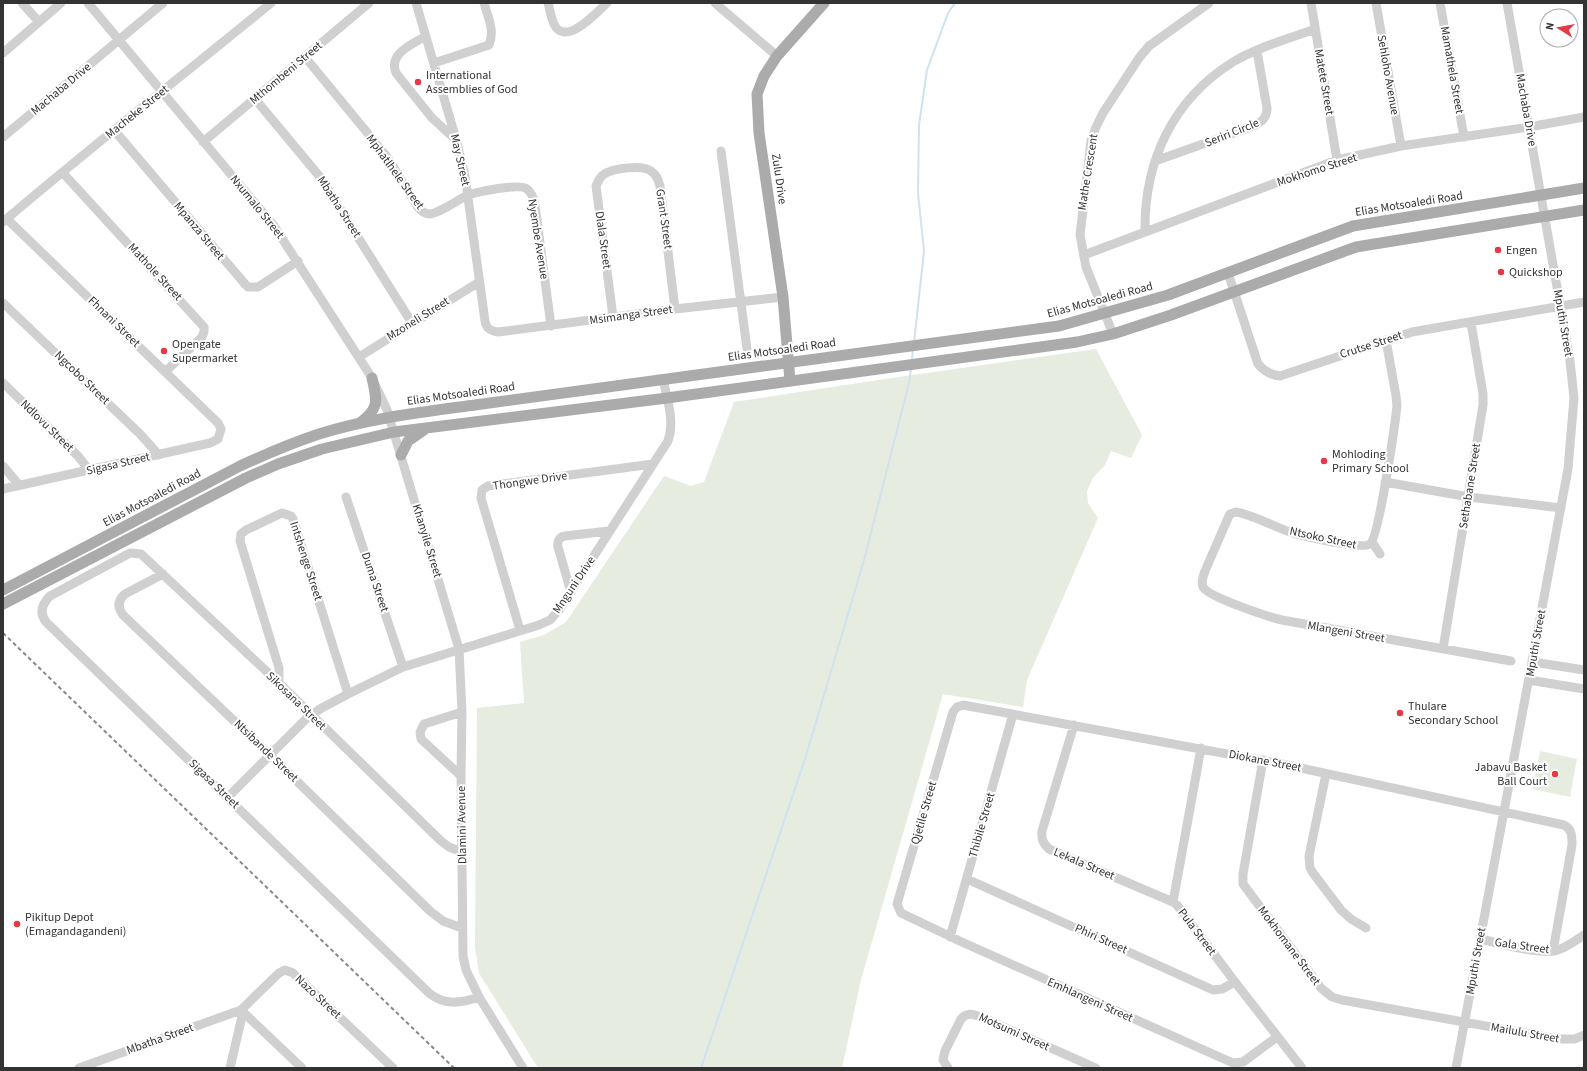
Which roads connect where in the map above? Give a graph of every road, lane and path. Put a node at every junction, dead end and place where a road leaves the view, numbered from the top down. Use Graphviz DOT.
graph roads {
  1 [pos="22,3"];
  2 [pos="61,3"];
  3 [pos="88,3"];
  4 [pos="163,3"];
  5 [pos="271,3"];
  6 [pos="368,3"];
  7 [pos="416,3"];
  8 [pos="484,3"];
  9 [pos="548,3"];
  10 [pos="607,3"];
  11 [pos="715,3"];
  12 [pos="1209,3"];
  13 [pos="1311,3"];
  14 [pos="1376,3"];
  15 [pos="1440,3"];
  16 [pos="1507,3"];
  17 [pos="820,4"];
  18 [pos="39,22"];
  19 [pos="1315,29"];
  20 [pos="426,36"];
  21 [pos="119,40"];
  22 [pos="1257,51"];
  23 [pos="3,53"];
  24 [pos="777,56"];
  25 [pos="305,57"];
  26 [pos="434,63"];
  27 [pos="162,92"];
  28 [pos="255,99"];
  29 [pos="1584,117"];
  30 [pos="1529,127"];
  31 [pos="114,130"];
  32 [pos="3,137"];
  33 [pos="1464,137"];
  34 [pos="456,140"];
  35 [pos="203,142"];
  36 [pos="1401,146"];
  37 [pos="721,151"];
  38 [pos="1338,160"];
  39 [pos="1155,161"];
  40 [pos="612,171"];
  41 [pos="63,173"];
  42 [pos="1584,188"];
  43 [pos="468,195"];
  44 [pos="1542,196"];
  45 [pos="1584,210"];
  46 [pos="1545,216"];
  47 [pos="5,221"];
  48 [pos="1145,232"];
  49 [pos="1084,255"];
  50 [pos="298,261"];
  51 [pos="1228,273"];
  52 [pos="479,282"];
  53 [pos="1235,292"];
  54 [pos="783,297"];
  55 [pos="740,301"];
  56 [pos="1584,302"];
  57 [pos="3,303"];
  58 [pos="1560,307"];
  59 [pos="675,309"];
  60 [pos="1104,314"];
  61 [pos="613,317"];
  62 [pos="485,321"];
  63 [pos="412,322"];
  64 [pos="1471,323"];
  65 [pos="551,326"];
  66 [pos="1112,334"];
  67 [pos="1386,340"];
  68 [pos="747,349"];
  69 [pos="359,357"];
  70 [pos="789,362"];
  71 [pos="165,372"];
  72 [pos="372,378"];
  73 [pos="663,379"];
  74 [pos="790,381"];
  75 [pos="3,383"];
  76 [pos="667,398"];
  77 [pos="389,418"];
  78 [pos="358,424"];
  79 [pos="220,426"];
  80 [pos="426,429"];
  81 [pos="394,432"];
  82 [pos="159,455"];
  83 [pos="402,455"];
  84 [pos="653,464"];
  85 [pos="3,466"];
  86 [pos="90,470"];
  87 [pos="1385,482"];
  88 [pos="19,485"];
  89 [pos="3,489"];
  90 [pos="1469,496"];
  91 [pos="346,497"];
  92 [pos="1561,508"];
  93 [pos="609,530"];
  94 [pos="1372,542"];
  95 [pos="130,553"];
  96 [pos="1380,554"];
  97 [pos="1205,572"];
  98 [pos="163,574"];
  99 [pos="8,588"];
  100 [pos="571,592"];
  101 [pos="3,604"];
  102 [pos="520,630"];
  103 [pos="459,649"];
  104 [pos="1443,649"];
  105 [pos="1511,661"];
  106 [pos="1533,662"];
  107 [pos="403,667"];
  108 [pos="1584,670"];
  109 [pos="1529,680"];
  110 [pos="279,683"];
  111 [pos="1584,688"];
  112 [pos="348,694"];
  113 [pos="462,712"];
  114 [pos="953,712"];
  115 [pos="1013,714"];
  116 [pos="311,715"];
  117 [pos="1074,725"];
  118 [pos="1201,748"];
  119 [pos="270,755"];
  120 [pos="1263,760"];
  121 [pos="1326,774"];
  122 [pos="461,776"];
  123 [pos="228,798"];
  124 [pos="1503,811"];
  125 [pos="462,852"];
  126 [pos="967,879"];
  127 [pos="1173,902"];
  128 [pos="901,913"];
  129 [pos="462,928"];
  130 [pos="1366,928"];
  131 [pos="1584,935"];
  132 [pos="950,937"];
  133 [pos="1480,940"];
  134 [pos="1553,951"];
  135 [pos="1234,982"];
  136 [pos="479,997"];
  137 [pos="242,1011"];
  138 [pos="1465,1022"];
  139 [pos="1584,1034"];
  140 [pos="1278,1037"];
  141 [pos="79,1068"];
  142 [pos="230,1068"];
  143 [pos="302,1068"];
  144 [pos="393,1068"];
  145 [pos="523,1068"];
  146 [pos="948,1068"];
  147 [pos="1096,1068"];
  148 [pos="1302,1068"];
  149 [pos="1456,1068"];
  1 -- 18 [label="street"];
  2 -- 18 [label="street"];
  3 -- 21 [label="street, Nxumalo Street"];
  4 -- 21 [label="street, Machaba Drive"];
  5 -- 27 [label="street, Macheke Street"];
  6 -- 25 [label="street, Mthombeni Street"];
  7 -- 20 [label="street, May Street"];
  8 -- 26 [label="street"];
  9 -- 10 [label="street"];
  11 -- 24 [label="street"];
  12 -- 49 [label="street, Mathe Crescent"];
  13 -- 19 [label="street, Matete Street"];
  14 -- 36 [label="street, Sehloho Avenue"];
  15 -- 33 [label="street, Mamathela Street"];
  16 -- 30 [label="street, Machaba Drive"];
  17 -- 24 [label="main road, Zulu Drive"];
  18 -- 23 [label="street"];
  19 -- 22 [label="street"];
  19 -- 38 [label="street, Matete Street"];
  20 -- 26 [label="street, May Street"];
  20 -- 34 [label="street"];
  21 -- 27 [label="street, Nxumalo Street"];
  21 -- 32 [label="street, Machaba Drive"];
  22 -- 39 [label="street"];
  22 -- 39 [label="street, Seriri Circle"];
  24 -- 54 [label="main road, Zulu Drive"];
  25 -- 28 [label="street, Mthombeni Street"];
  25 -- 43 [label="street, Mphatlhele Street"];
  26 -- 34 [label="street, May Street"];
  27 -- 31 [label="street, Macheke Street"];
  27 -- 35 [label="street, Nxumalo Street"];
  28 -- 35 [label="street, Mthombeni Street"];
  28 -- 63 [label="street, Mbatha Street"];
  29 -- 30 [label="street, Mokhomo Street"];
  30 -- 33 [label="street, Mokhomo Street"];
  30 -- 44 [label="street, Machaba Drive"];
  31 -- 41 [label="street, Macheke Street"];
  31 -- 50 [label="street, Mpanza Street"];
  33 -- 36 [label="street, Mokhomo Street"];
  34 -- 43 [label="street, May Street"];
  35 -- 50 [label="street, Nxumalo Street"];
  36 -- 38 [label="street, Mokhomo Street"];
  37 -- 55 [label="street"];
  38 -- 48 [label="street, Mokhomo Street"];
  39 -- 48 [label="street"];
  40 -- 59 [label="street, Grant Street"];
  40 -- 61 [label="street, Dlala Street"];
  41 -- 47 [label="street, Macheke Street"];
  41 -- 71 [label="street, Mathole Street"];
  42 -- 44 [label="main road, Elias Motsoaledi Road"];
  43 -- 52 [label="street, May Street"];
  43 -- 65 [label="street, Nyembe Avenue"];
  44 -- 46 [label="street, Machaba Drive"];
  44 -- 51 [label="main road, Elias Motsoaledi Road"];
  45 -- 46 [label="main road, Elias Motsoaledi Road"];
  46 -- 53 [label="main road, Elias Motsoaledi Road"];
  46 -- 58 [label="street, Mputhi Street"];
  47 -- 71 [label="street, Fhnani Street"];
  48 -- 49 [label="street, Mokhomo Street"];
  49 -- 60 [label="street, Mathe Crescent"];
  50 -- 69 [label="street, Nxumalo Street"];
  51 -- 53 [label="street, Crutse Street"];
  51 -- 60 [label="main road, Elias Motsoaledi Road"];
  52 -- 62 [label="street, May Street"];
  52 -- 63 [label="street, Mzoneli Street"];
  53 -- 66 [label="main road, Elias Motsoaledi Road"];
  53 -- 67 [label="street, Crutse Street"];
  54 -- 55 [label="street, Msimanga Street"];
  54 -- 70 [label="main road, Zulu Drive"];
  55 -- 59 [label="street, Msimanga Street"];
  55 -- 68 [label="street"];
  56 -- 58 [label="street, Crutse Street"];
  57 -- 82 [label="street, Ngcobo Street"];
  58 -- 64 [label="street, Crutse Street"];
  58 -- 92 [label="street, Mputhi Street"];
  59 -- 61 [label="street, Msimanga Street"];
  60 -- 66 [label="street, Mathe Crescent"];
  60 -- 70 [label="main road, Elias Motsoaledi Road"];
  61 -- 65 [label="street, Msimanga Street"];
  62 -- 65 [label="street, Msimanga Street"];
  63 -- 69 [label="street, Mzoneli Street"];
  64 -- 67 [label="street, Crutse Street"];
  64 -- 90 [label="street, Sethabane Street"];
  66 -- 74 [label="main road, Elias Motsoaledi Road"];
  67 -- 87 [label="street, Ntsoko Street"];
  69 -- 72 [label="street, Nxumalo Street"];
  70 -- 73 [label="main road, Elias Motsoaledi Road"];
  70 -- 74 [label="main road, Zulu Drive"];
  71 -- 79 [label="street, Fhnani Street"];
  72 -- 77 [label="street, Nxumalo Street"];
  72 -- 78 [label="main road"];
  73 -- 76 [label="street, Mnguni Drive"];
  73 -- 77 [label="main road, Elias Motsoaledi Road"];
  74 -- 76 [label="main road, Elias Motsoaledi Road"];
  75 -- 86 [label="street, Ndlovu Street"];
  76 -- 80 [label="main road, Elias Motsoaledi Road"];
  76 -- 84 [label="street, Mnguni Drive"];
  77 -- 78 [label="main road, Elias Motsoaledi Road"];
  77 -- 81 [label="street, Nxumalo Street"];
  78 -- 99 [label="main road, Elias Motsoaledi Road"];
  79 -- 82 [label="street, Sigasa Street"];
  80 -- 81 [label="main road, Elias Motsoaledi Road"];
  80 -- 83 [label="main road"];
  81 -- 83 [label="street, Khanyile Street"];
  81 -- 101 [label="main road, Elias Motsoaledi Road"];
  82 -- 86 [label="street, Sigasa Street"];
  83 -- 103 [label="street, Khanyile Street"];
  84 -- 93 [label="street, Mnguni Drive"];
  84 -- 102 [label="street, Thongwe Drive"];
  85 -- 88 [label="street"];
  86 -- 88 [label="street, Sigasa Street"];
  87 -- 90 [label="street"];
  87 -- 94 [label="street, Ntsoko Street"];
  88 -- 89 [label="street, Sigasa Street"];
  90 -- 92 [label="street"];
  90 -- 104 [label="street, Sethabane Street"];
  91 -- 107 [label="street, Duma Street"];
  92 -- 106 [label="street, Mputhi Street"];
  93 -- 100 [label="street, Mnguni Drive"];
  93 -- 100 [label="street"];
  94 -- 96 [label="street"];
  94 -- 97 [label="street, Ntsoko Street"];
  95 -- 98 [label="street, Sikosana Street"];
  95 -- 123 [label="street, Sigasa Street"];
  97 -- 104 [label="street, Mlangeni Street"];
  98 -- 110 [label="street, Sikosana Street"];
  98 -- 119 [label="street, Ntsibande Street"];
  100 -- 102 [label="street, Mnguni Drive"];
  102 -- 103 [label="street, Mnguni Drive"];
  103 -- 107 [label="street, Mnguni Drive"];
  103 -- 113 [label="street, Dlamini Avenue"];
  104 -- 105 [label="street, Mlangeni Street"];
  106 -- 108 [label="street"];
  106 -- 109 [label="street, Mputhi Street"];
  107 -- 112 [label="street, Mnguni Drive"];
  109 -- 111 [label="street"];
  109 -- 124 [label="street, Mputhi Street"];
  110 -- 112 [label="street, Intshenge Street"];
  110 -- 116 [label="street, Sikosana Street"];
  112 -- 116 [label="street, Mnguni Drive"];
  113 -- 122 [label="street, Dlamini Avenue"];
  113 -- 122 [label="street"];
  114 -- 115 [label="street, Diokane Street"];
  114 -- 128 [label="street, Qjetile Street"];
  115 -- 117 [label="street, Diokane Street"];
  115 -- 126 [label="street, Thibile Street"];
  116 -- 119 [label="street, Mnguni Drive"];
  116 -- 125 [label="street, Sikosana Street"];
  117 -- 118 [label="street, Diokane Street"];
  117 -- 127 [label="street, Lekala Street"];
  118 -- 120 [label="street, Diokane Street"];
  118 -- 127 [label="street, Pula Street"];
  119 -- 123 [label="street, Mnguni Drive"];
  119 -- 129 [label="street, Ntsibande Street"];
  120 -- 121 [label="street, Diokane Street"];
  120 -- 138 [label="street, Mokhomane Street"];
  121 -- 124 [label="street, Diokane Street"];
  121 -- 130 [label="street"];
  122 -- 125 [label="street, Dlamini Avenue"];
  123 -- 136 [label="street, Sigasa Street"];
  124 -- 133 [label="street, Mputhi Street"];
  124 -- 134 [label="street, Diokane Street"];
  125 -- 129 [label="street, Dlamini Avenue"];
  126 -- 132 [label="street, Thibile Street"];
  126 -- 135 [label="street, Phiri Street"];
  127 -- 135 [label="street, Pula Street"];
  128 -- 132 [label="street, Emhlangeni Street"];
  129 -- 136 [label="street, Dlamini Avenue"];
  131 -- 134 [label="street, Gala Street"];
  132 -- 140 [label="street, Emhlangeni Street"];
  133 -- 134 [label="street, Gala Street"];
  133 -- 138 [label="street, Mputhi Street"];
  135 -- 140 [label="street, Pula Street"];
  136 -- 145 [label="street, Dlamini Avenue"];
  137 -- 141 [label="street, Mbatha Street"];
  137 -- 142 [label="street"];
  137 -- 143 [label="street"];
  137 -- 144 [label="street, Nazo Street"];
  138 -- 139 [label="street, Mailulu Street"];
  138 -- 149 [label="street, Mputhi Street"];
  140 -- 148 [label="street, Pula Street"];
  146 -- 147 [label="street, Motsumi Street"];
}
